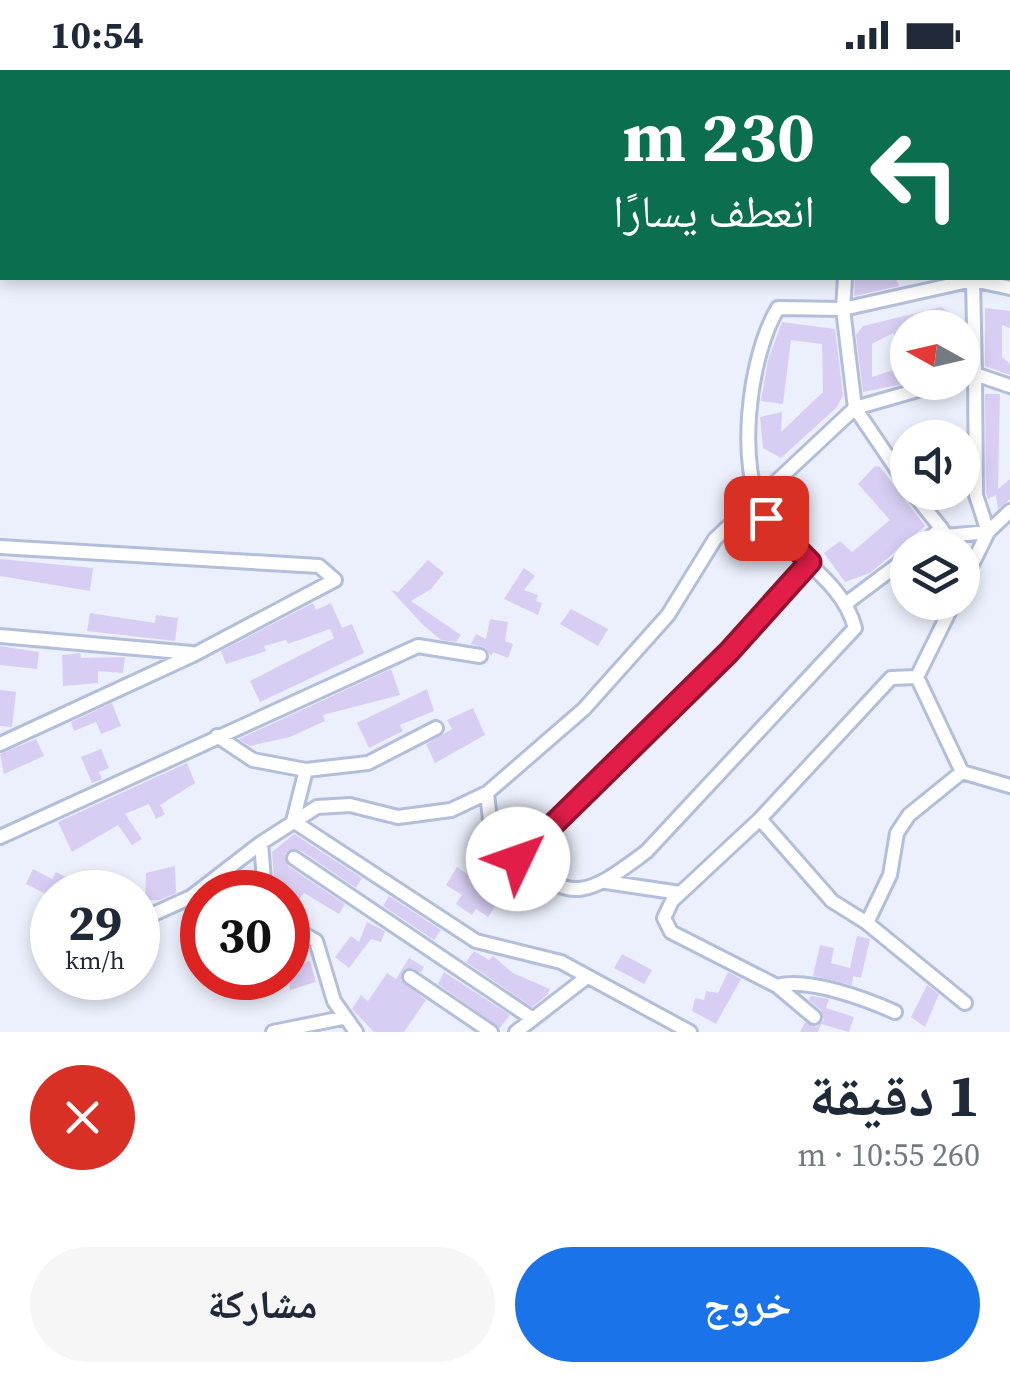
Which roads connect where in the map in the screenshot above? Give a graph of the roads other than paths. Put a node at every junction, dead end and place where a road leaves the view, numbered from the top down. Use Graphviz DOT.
graph roads {
  1 [pos="845,280"];
  2 [pos="972,280"];
  3 [pos="1010,288"];
  4 [pos="843,309"];
  5 [pos="971,310"];
  6 [pos="980,379"];
  7 [pos="1010,386"];
  8 [pos="890,398"];
  9 [pos="970,400"];
  10 [pos="855,408"];
  11 [pos="890,460"];
  12 [pos="756,498"];
  13 [pos="926,510"];
  14 [pos="1010,510"];
  15 [pos="941,528"];
  16 [pos="988,532"];
  17 [pos="0,547"];
  18 [pos="980,548"];
  19 [pos="810,562"];
  20 [pos="890,570"];
  21 [pos="848,602"];
  22 [pos="945,620"];
  23 [pos="0,636"];
  24 [pos="194,654"];
  25 [pos="480,656"];
  26 [pos="918,677"];
  27 [pos="436,728"];
  28 [pos="217,736"];
  29 [pos="0,744"];
  30 [pos="306,770"];
  31 [pos="962,772"];
  32 [pos="1010,786"];
  33 [pos="487,794"];
  34 [pos="760,820"];
  35 [pos="292,821"];
  36 [pos="0,836"];
  37 [pos="261,843"];
  38 [pos="522,856"];
  39 [pos="294,858"];
  40 [pos="264,870"];
  41 [pos="606,882"];
  42 [pos="680,893"];
  43 [pos="160,911"];
  44 [pos="867,923"];
  45 [pos="310,938"];
  46 [pos="410,976"];
  47 [pos="588,977"];
  48 [pos="777,986"];
  49 [pos="965,1003"];
  50 [pos="895,1012"];
  51 [pos="814,1016"];
  52 [pos="342,1018"];
  53 [pos="533,1020"];
  54 [pos="274,1032"];
  55 [pos="356,1032"];
  56 [pos="491,1032"];
  57 [pos="516,1032"];
  58 [pos="690,1032"];
  1 -- 4 [label="street"];
  2 -- 3 [label="street"];
  2 -- 4 [label="street"];
  2 -- 5 [label="street"];
  4 -- 10 [label="street"];
  4 -- 12 [label="street"];
  6 -- 7 [label="street"];
  8 -- 10 [label="street"];
  9 -- 16 [label="street"];
  10 -- 11 [label="street"];
  10 -- 12 [label="street"];
  12 -- 19 [label="street"];
  12 -- 33 [label="street"];
  13 -- 15 [label="street"];
  14 -- 16 [label="street"];
  15 -- 16 [label="street"];
  16 -- 18 [label="street"];
  17 -- 24 [label="street"];
  19 -- 21 [label="street"];
  19 -- 38 [label="street"];
  20 -- 21 [label="street"];
  21 -- 41 [label="street"];
  22 -- 26 [label="street"];
  23 -- 24 [label="street"];
  24 -- 29 [label="street"];
  25 -- 28 [label="street"];
  26 -- 31 [label="street"];
  26 -- 34 [label="street"];
  27 -- 30 [label="street"];
  28 -- 30 [label="street"];
  28 -- 36 [label="street"];
  30 -- 35 [label="street"];
  31 -- 32 [label="street"];
  31 -- 44 [label="street"];
  33 -- 35 [label="street"];
  33 -- 38 [label="street"];
  34 -- 42 [label="street"];
  34 -- 44 [label="street"];
  35 -- 37 [label="street"];
  35 -- 47 [label="street"];
  37 -- 40 [label="street"];
  37 -- 43 [label="street"];
  38 -- 41 [label="street"];
  39 -- 53 [label="street"];
  41 -- 42 [label="street"];
  42 -- 48 [label="street"];
  44 -- 49 [label="street"];
  45 -- 52 [label="street"];
  46 -- 56 [label="street"];
  47 -- 53 [label="street"];
  47 -- 58 [label="street"];
  48 -- 50 [label="street"];
  48 -- 51 [label="street"];
  52 -- 54 [label="street"];
  52 -- 55 [label="street"];
  53 -- 57 [label="street"];
}
